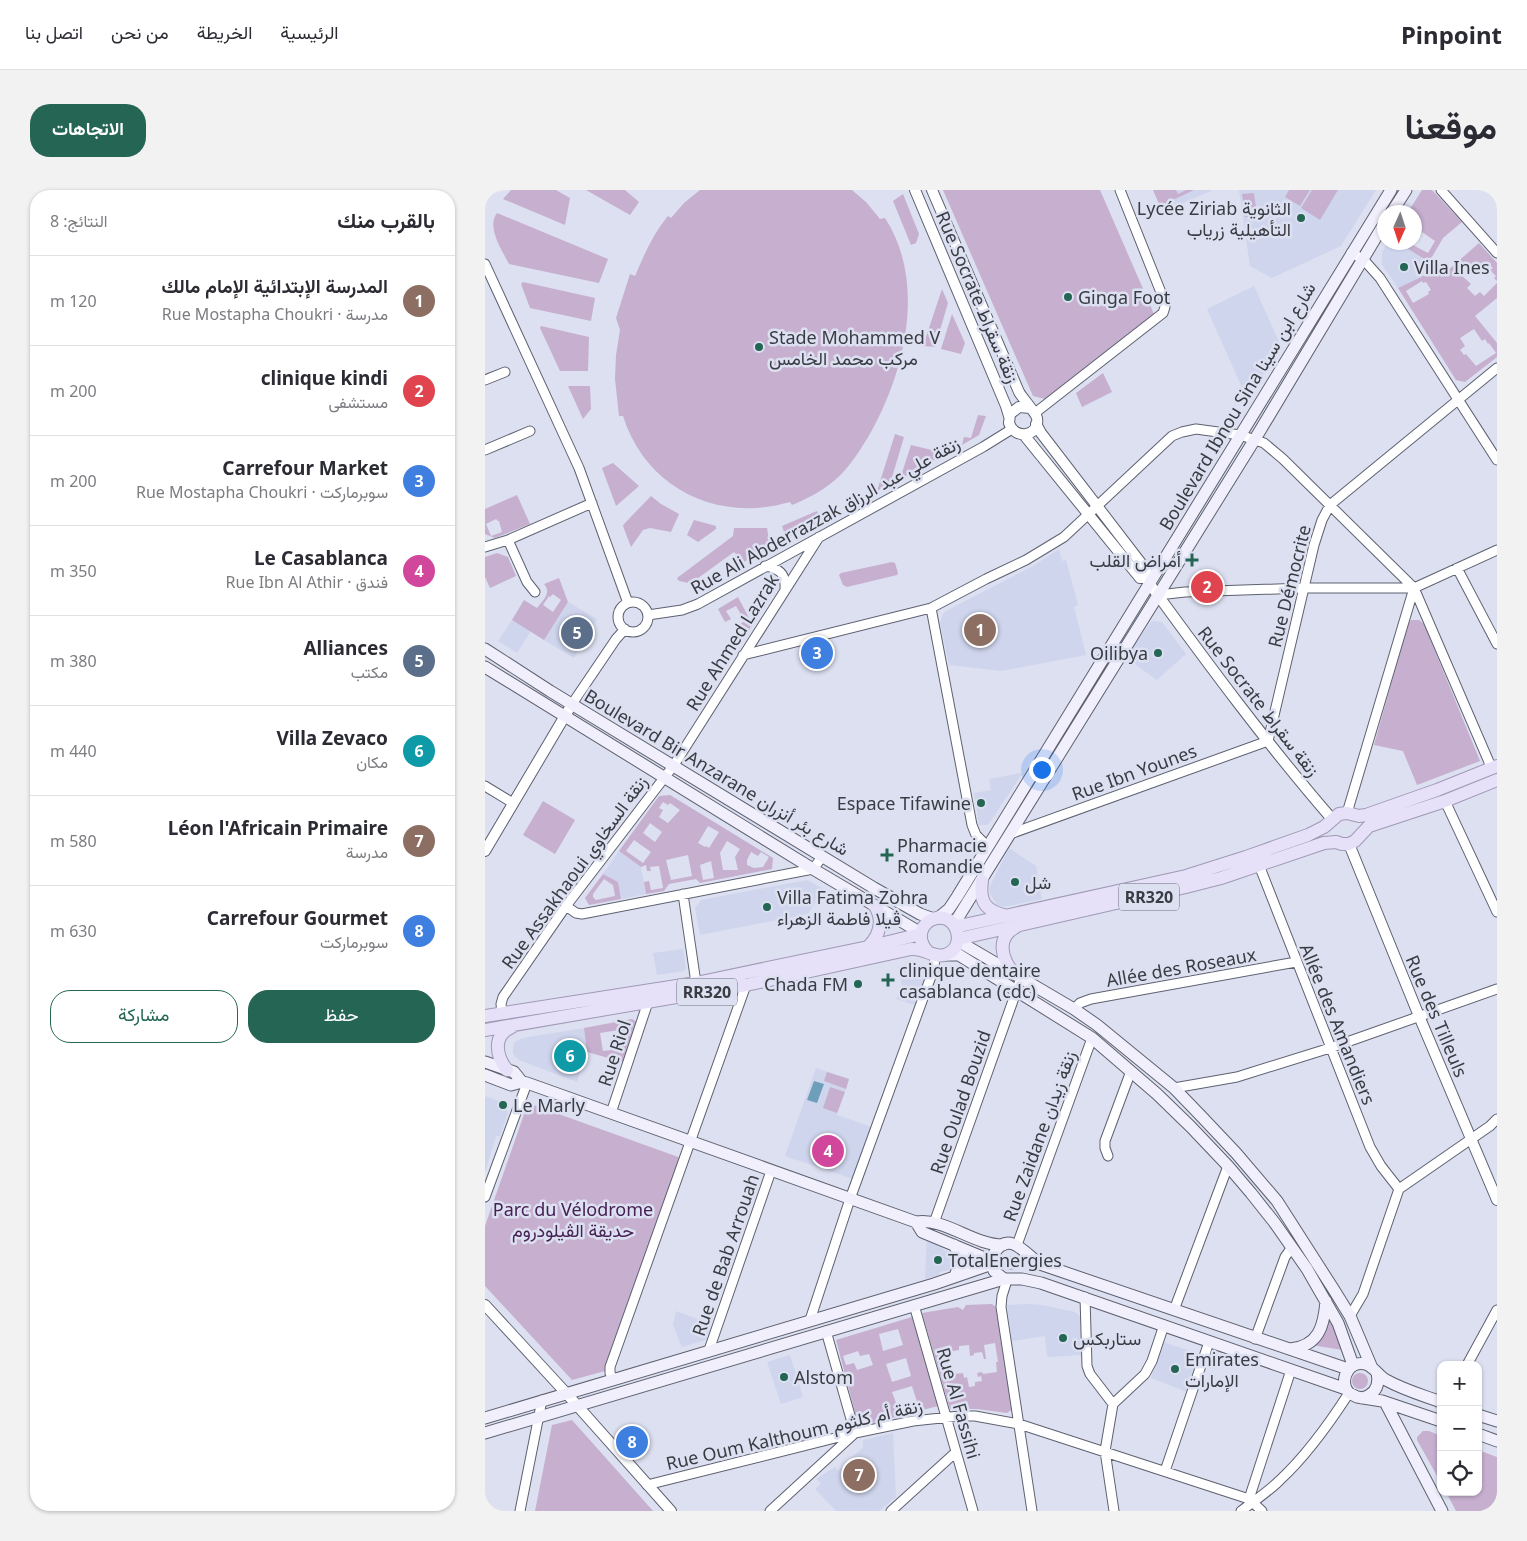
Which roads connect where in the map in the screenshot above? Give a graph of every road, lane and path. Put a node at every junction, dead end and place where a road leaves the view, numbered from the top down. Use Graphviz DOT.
graph roads {
  1 [pos="915,190"];
  2 [pos="932,190"];
  3 [pos="1120,190"];
  4 [pos="1391,190"];
  5 [pos="1406,190"];
  6 [pos="1441,190"];
  7 [pos="1396,205"];
  8 [pos="1377,237"];
  9 [pos="1351,253"];
  10 [pos="1497,253"];
  11 [pos="961,256"];
  12 [pos="1363,259"];
  13 [pos="946,262"];
  14 [pos="485,264"];
  15 [pos="1497,368"];
  16 [pos="505,372"];
  17 [pos="485,380"];
  18 [pos="1459,400"];
  19 [pos="1034,415"];
  20 [pos="1009,416"];
  21 [pos="1012,429"];
  22 [pos="531,431"];
  23 [pos="1025,434"];
  24 [pos="1240,435"];
  25 [pos="1255,439"];
  26 [pos="485,450"];
  27 [pos="1497,460"];
  28 [pos="592,503"];
  29 [pos="1330,505"];
  30 [pos="1093,509"];
  31 [pos="819,537"];
  32 [pos="508,540"];
  33 [pos="485,547"];
  34 [pos="1497,550"];
  35 [pos="765,566"];
  36 [pos="1457,568"];
  37 [pos="1148,580"];
  38 [pos="785,588"];
  39 [pos="1304,588"];
  40 [pos="1413,588"];
  41 [pos="535,592"];
  42 [pos="1158,595"];
  43 [pos="628,603"];
  44 [pos="931,608"];
  45 [pos="648,615"];
  46 [pos="625,629"];
  47 [pos="1497,644"];
  48 [pos="485,649"];
  49 [pos="743,655"];
  50 [pos="485,667"];
  51 [pos="573,704"];
  52 [pos="565,716"];
  53 [pos="1268,741"];
  54 [pos="673,765"];
  55 [pos="1495,772"];
  56 [pos="664,777"];
  57 [pos="485,786"];
  58 [pos="1445,801"];
  59 [pos="513,803"];
  60 [pos="1349,814"];
  61 [pos="1331,821"];
  62 [pos="1010,834"];
  63 [pos="1359,835"];
  64 [pos="1336,842"];
  65 [pos="1349,844"];
  66 [pos="987,846"];
  67 [pos="485,851"];
  68 [pos="823,857"];
  69 [pos="1259,865"];
  70 [pos="813,869"];
  71 [pos="982,880"];
  72 [pos="683,894"];
  73 [pos="566,906"];
  74 [pos="875,906"];
  75 [pos="1497,912"];
  76 [pos="1007,916"];
  77 [pos="936,918"];
  78 [pos="954,925"];
  79 [pos="1017,926"];
  80 [pos="921,933"];
  81 [pos="958,940"];
  82 [pos="868,947"];
  83 [pos="936,954"];
  84 [pos="1296,962"];
  85 [pos="1017,975"];
  86 [pos="696,983"];
  87 [pos="746,985"];
  88 [pos="1497,989"];
  89 [pos="1016,991"];
  90 [pos="648,1002"];
  91 [pos="1074,1009"];
  92 [pos="502,1014"];
  93 [pos="485,1016"];
  94 [pos="1419,1016"];
  95 [pos="518,1024"];
  96 [pos="485,1030"];
  97 [pos="1092,1038"];
  98 [pos="1330,1048"];
  99 [pos="485,1062"];
  100 [pos="507,1070"];
  101 [pos="1131,1071"];
  102 [pos="485,1076"];
  103 [pos="525,1083"];
  104 [pos="1174,1088"];
  105 [pos="611,1114"];
  106 [pos="1497,1119"];
  107 [pos="1471,1139"];
  108 [pos="691,1142"];
  109 [pos="1108,1156"];
  110 [pos="1228,1166"];
  111 [pos="771,1170"];
  112 [pos="1399,1189"];
  113 [pos="485,1197"];
  114 [pos="850,1199"];
  115 [pos="1497,1200"];
  116 [pos="915,1222"];
  117 [pos="934,1223"];
  118 [pos="954,1245"];
  119 [pos="1003,1245"];
  120 [pos="1017,1245"];
  121 [pos="1292,1247"];
  122 [pos="1027,1254"];
  123 [pos="992,1262"];
  124 [pos="954,1277"];
  125 [pos="1009,1279"];
  126 [pos="1085,1297"];
  127 [pos="1326,1301"];
  128 [pos="485,1305"];
  129 [pos="913,1305"];
  130 [pos="1175,1310"];
  131 [pos="1497,1310"];
  132 [pos="1349,1316"];
  133 [pos="810,1320"];
  134 [pos="1164,1326"];
  135 [pos="826,1331"];
  136 [pos="1255,1338"];
  137 [pos="1209,1342"];
  138 [pos="709,1350"];
  139 [pos="1288,1350"];
  140 [pos="1469,1361"];
  141 [pos="1350,1367"];
  142 [pos="1291,1370"];
  143 [pos="1374,1370"];
  144 [pos="613,1379"];
  145 [pos="1347,1391"];
  146 [pos="566,1393"];
  147 [pos="1363,1398"];
  148 [pos="542,1400"];
  149 [pos="1437,1401"];
  150 [pos="1385,1402"];
  151 [pos="1113,1404"];
  152 [pos="578,1406"];
  153 [pos="1482,1415"];
  154 [pos="946,1416"];
  155 [pos="539,1417"];
  156 [pos="485,1418"];
  157 [pos="1437,1420"];
  158 [pos="1497,1421"];
  159 [pos="1019,1424"];
  160 [pos="485,1433"];
  161 [pos="855,1433"];
  162 [pos="1482,1435"];
  163 [pos="1497,1441"];
  164 [pos="1105,1451"];
  165 [pos="956,1452"];
  166 [pos="1165,1471"];
  167 [pos="647,1485"];
  168 [pos="1251,1500"];
  169 [pos="520,1511"];
  170 [pos="671,1511"];
  171 [pos="770,1511"];
  172 [pos="891,1511"];
  173 [pos="973,1511"];
  174 [pos="1032,1511"];
  175 [pos="1114,1511"];
  176 [pos="1241,1511"];
  177 [pos="1262,1511"];
  178 [pos="1442,1511"];
  1 -- 13 [label="street, Rue Socrate زنقة سقراط"];
  2 -- 11 [label="street, Rue Socrate زنقة سقراط"];
  3 -- 19 [label="street"];
  4 -- 9 [label="main road, Boulevard Ibnou Sina شارع ابن سينا"];
  5 -- 7 [label="main road"];
  6 -- 10 [label="street"];
  8 -- 12 [label="main road, Boulevard Ibnou Sina شارع ابن سينا"];
  9 -- 12 [label="street"];
  9 -- 24 [label="main road, Boulevard Ibnou Sina شارع ابن سينا"];
  11 -- 13 [label="street"];
  11 -- 19 [label="street, Rue Socrate زنقة سقراط"];
  12 -- 18 [label="street"];
  12 -- 25 [label="main road, Boulevard Ibnou Sina شارع ابن سينا"];
  13 -- 20 [label="street, Rue Socrate زنقة سقراط"];
  14 -- 28 [label="street"];
  15 -- 18 [label="street, Rue Démocrite"];
  16 -- 17 [label="street"];
  18 -- 27 [label="street"];
  18 -- 29 [label="street, Rue Démocrite"];
  19 -- 20 [label="street"];
  19 -- 23 [label="street"];
  19 -- 30 [label="street, Rue Socrate زنقة سقراط"];
  20 -- 21 [label="street"];
  21 -- 23 [label="street"];
  21 -- 31 [label="street, Rue Ali Abderrazzak زنقة علي عبد الرزاق"];
  22 -- 26 [label="street"];
  23 -- 30 [label="street, Rue Socrate زنقة سقراط"];
  24 -- 25 [label="street"];
  24 -- 30 [label="street"];
  24 -- 37 [label="main road, Boulevard Ibnou Sina شارع ابن سينا"];
  25 -- 29 [label="street"];
  25 -- 42 [label="main road, Boulevard Ibnou Sina شارع ابن سينا"];
  28 -- 32 [label="street"];
  28 -- 43 [label="street"];
  29 -- 39 [label="street, Rue Démocrite"];
  29 -- 40 [label="street"];
  30 -- 37 [label="street, Rue Socrate زنقة سقراط"];
  30 -- 44 [label="street"];
  31 -- 35 [label="street, Rue Ali Abderrazzak زنقة علي عبد الرزاق"];
  31 -- 38 [label="street, Rue Ahmed Lazrak"];
  32 -- 33 [label="street"];
  32 -- 41 [label="street"];
  34 -- 36 [label="street"];
  35 -- 38 [label="street"];
  35 -- 45 [label="street, Rue Ali Abderrazzak زنقة علي عبد الرزاق"];
  36 -- 40 [label="street"];
  36 -- 47 [label="street"];
  37 -- 42 [label="street, Rue Socrate زنقة سقراط"];
  37 -- 66 [label="main road, Boulevard Ibnou Sina شارع ابن سينا"];
  38 -- 49 [label="street, Rue Ahmed Lazrak"];
  39 -- 40 [label="street"];
  39 -- 42 [label="street"];
  39 -- 53 [label="street, Rue Démocrite"];
  40 -- 55 [label="street"];
  40 -- 60 [label="street"];
  42 -- 53 [label="street, Rue Socrate زنقة سقراط"];
  42 -- 62 [label="main road, Boulevard Ibnou Sina شارع ابن سينا"];
  43 -- 45 [label="street"];
  43 -- 46 [label="street"];
  44 -- 49 [label="street"];
  44 -- 66 [label="street"];
  45 -- 46 [label="street"];
  46 -- 51 [label="street"];
  48 -- 51 [label="main road, Boulevard Bir Anzarane شارع بئر أنزران"];
  49 -- 54 [label="street, Rue Ahmed Lazrak"];
  50 -- 52 [label="main road, Boulevard Bir Anzarane شارع بئر أنزران"];
  51 -- 52 [label="street"];
  51 -- 54 [label="main road, Boulevard Bir Anzarane شارع بئر أنزران"];
  52 -- 56 [label="main road, Boulevard Bir Anzarane شارع بئر أنزران"];
  52 -- 59 [label="street"];
  53 -- 61 [label="street, Rue Socrate زنقة سقراط"];
  53 -- 62 [label="street, Rue Ibn Younes"];
  54 -- 56 [label="street, Rue Ahmed Lazrak"];
  54 -- 68 [label="main road, Boulevard Bir Anzarane شارع بئر أنزران"];
  55 -- 58 [label="main road"];
  55 -- 60 [label="main road, RR320"];
  56 -- 70 [label="main road, Boulevard Bir Anzarane شارع بئر أنزران"];
  56 -- 73 [label="street, Rue Assakhaoui زنقة السخاوي"];
  57 -- 59 [label="street"];
  58 -- 63 [label="main road"];
  58 -- 75 [label="street"];
  59 -- 67 [label="street"];
  60 -- 61 [label="main road, RR320"];
  60 -- 63 [label="main road"];
  61 -- 64 [label="main road"];
  61 -- 76 [label="main road, RR320"];
  62 -- 71 [label="main road, Boulevard Ibnou Sina شارع ابن سينا"];
  63 -- 65 [label="main road"];
  64 -- 65 [label="main road, RR320"];
  64 -- 69 [label="main road, RR320"];
  65 -- 94 [label="street, Rue des Tilleuls"];
  66 -- 77 [label="main road, Boulevard Ibnou Sina شارع ابن سينا"];
  68 -- 70 [label="street"];
  68 -- 77 [label="main road, Boulevard Bir Anzarane شارع بئر أنزران"];
  69 -- 79 [label="main road, RR320"];
  69 -- 84 [label="street, Allée des Amandiers"];
  70 -- 72 [label="street"];
  70 -- 74 [label="main road, Boulevard Bir Anzarane شارع بئر أنزران"];
  71 -- 76 [label="main road"];
  71 -- 78 [label="main road, Boulevard Ibnou Sina شارع ابن سينا"];
  72 -- 73 [label="street"];
  72 -- 86 [label="street"];
  73 -- 92 [label="street, Rue Assakhaoui زنقة السخاوي"];
  74 -- 80 [label="main road, Boulevard Bir Anzarane شارع بئر أنزران"];
  74 -- 82 [label="main road"];
  76 -- 78 [label="main road, RR320"];
  77 -- 78 [label="main road, RR320"];
  77 -- 80 [label="main road"];
  78 -- 81 [label="main road"];
  79 -- 81 [label="main road, RR320"];
  79 -- 85 [label="main road"];
  80 -- 82 [label="main road, RR320"];
  80 -- 83 [label="main road"];
  81 -- 83 [label="main road"];
  81 -- 85 [label="main road"];
  82 -- 86 [label="main road, RR320"];
  83 -- 87 [label="main road, RR320"];
  83 -- 89 [label="main road"];
  83 -- 114 [label="street"];
  84 -- 91 [label="street, Allée des Roseaux"];
  84 -- 98 [label="street, Allée des Amandiers"];
  85 -- 89 [label="street, Rue Oulad Bouzid"];
  85 -- 91 [label="main road"];
  86 -- 92 [label="main road, RR320"];
  87 -- 90 [label="main road, RR320"];
  87 -- 108 [label="street"];
  88 -- 94 [label="street"];
  89 -- 97 [label="main road"];
  89 -- 117 [label="street, Rue Oulad Bouzid"];
  90 -- 95 [label="main road, RR320"];
  90 -- 105 [label="street, Rue Riol"];
  91 -- 104 [label="main road"];
  92 -- 93 [label="main road, RR320"];
  94 -- 98 [label="street"];
  94 -- 107 [label="street, Rue des Tilleuls"];
  95 -- 96 [label="main road, RR320"];
  95 -- 100 [label="main road"];
  97 -- 101 [label="main road"];
  97 -- 120 [label="street, Rue Zaidane زنقة زيدان"];
  98 -- 104 [label="street"];
  98 -- 112 [label="street, Allée des Amandiers"];
  99 -- 100 [label="main road"];
  100 -- 103 [label="main road"];
  101 -- 109 [label="street"];
  101 -- 110 [label="main road"];
  102 -- 103 [label="main road"];
  103 -- 105 [label="main road"];
  103 -- 113 [label="street"];
  104 -- 132 [label="main road"];
  105 -- 108 [label="main road"];
  106 -- 107 [label="street"];
  107 -- 112 [label="street"];
  107 -- 115 [label="street, Rue des Tilleuls"];
  108 -- 111 [label="main road"];
  108 -- 144 [label="street"];
  110 -- 121 [label="main road"];
  110 -- 130 [label="street"];
  111 -- 114 [label="main road"];
  111 -- 138 [label="street, Rue de Bab Arrouah"];
  112 -- 132 [label="street"];
  114 -- 116 [label="main road"];
  114 -- 133 [label="street"];
  116 -- 117 [label="main road"];
  116 -- 118 [label="main road"];
  117 -- 119 [label="main road"];
  118 -- 123 [label="main road"];
  118 -- 124 [label="main road"];
  119 -- 120 [label="main road"];
  119 -- 123 [label="main road"];
  120 -- 122 [label="main road"];
  121 -- 127 [label="main road"];
  121 -- 136 [label="street"];
  122 -- 125 [label="main road"];
  122 -- 130 [label="main road"];
  123 -- 124 [label="main road"];
  123 -- 125 [label="main road"];
  124 -- 133 [label="main road"];
  125 -- 126 [label="main road"];
  125 -- 129 [label="main road"];
  125 -- 159 [label="street"];
  126 -- 134 [label="main road"];
  126 -- 151 [label="street"];
  127 -- 139 [label="main road"];
  127 -- 141 [label="main road"];
  128 -- 146 [label="street"];
  129 -- 135 [label="main road"];
  129 -- 154 [label="street, Rue Al Fassihi"];
  130 -- 136 [label="main road"];
  131 -- 140 [label="street"];
  132 -- 143 [label="main road"];
  133 -- 138 [label="main road"];
  134 -- 137 [label="main road"];
  134 -- 151 [label="street"];
  135 -- 152 [label="main road"];
  135 -- 161 [label="street"];
  136 -- 139 [label="main road"];
  137 -- 142 [label="main road"];
  137 -- 166 [label="street"];
  138 -- 144 [label="main road"];
  139 -- 141 [label="main road"];
  141 -- 143 [label="main road"];
  141 -- 145 [label="main road"];
  142 -- 145 [label="main road"];
  142 -- 168 [label="street"];
  143 -- 147 [label="main road"];
  143 -- 149 [label="main road"];
  144 -- 146 [label="main road"];
  145 -- 147 [label="main road"];
  145 -- 168 [label="street"];
  146 -- 148 [label="main road"];
  146 -- 152 [label="street"];
  147 -- 150 [label="main road"];
  148 -- 155 [label="street"];
  148 -- 156 [label="main road"];
  150 -- 157 [label="main road"];
  150 -- 178 [label="main road"];
  151 -- 164 [label="street"];
  152 -- 155 [label="main road"];
  152 -- 167 [label="street"];
  153 -- 158 [label="main road"];
  154 -- 159 [label="street, Rue Oum Kalthoum زنقة أم كلثوم"];
  154 -- 161 [label="street, Rue Oum Kalthoum زنقة أم كلثوم"];
  154 -- 165 [label="street, Rue Al Fassihi"];
  155 -- 160 [label="main road"];
  155 -- 169 [label="street"];
  159 -- 164 [label="street, Rue Oum Kalthoum زنقة أم كلثوم"];
  159 -- 174 [label="street"];
  161 -- 167 [label="street, Rue Oum Kalthoum زنقة أم كلثوم"];
  161 -- 171 [label="street"];
  162 -- 163 [label="main road"];
  164 -- 166 [label="street, Rue Oum Kalthoum زنقة أم كلثوم"];
  164 -- 175 [label="street"];
  165 -- 172 [label="street"];
  165 -- 173 [label="street, Rue Al Fassihi"];
  166 -- 168 [label="street, Rue Oum Kalthoum زنقة أم كلثوم"];
  167 -- 170 [label="street"];
  168 -- 176 [label="street"];
  168 -- 177 [label="street, Rue Oum Kalthoum زنقة أم كلثوم"];
}
